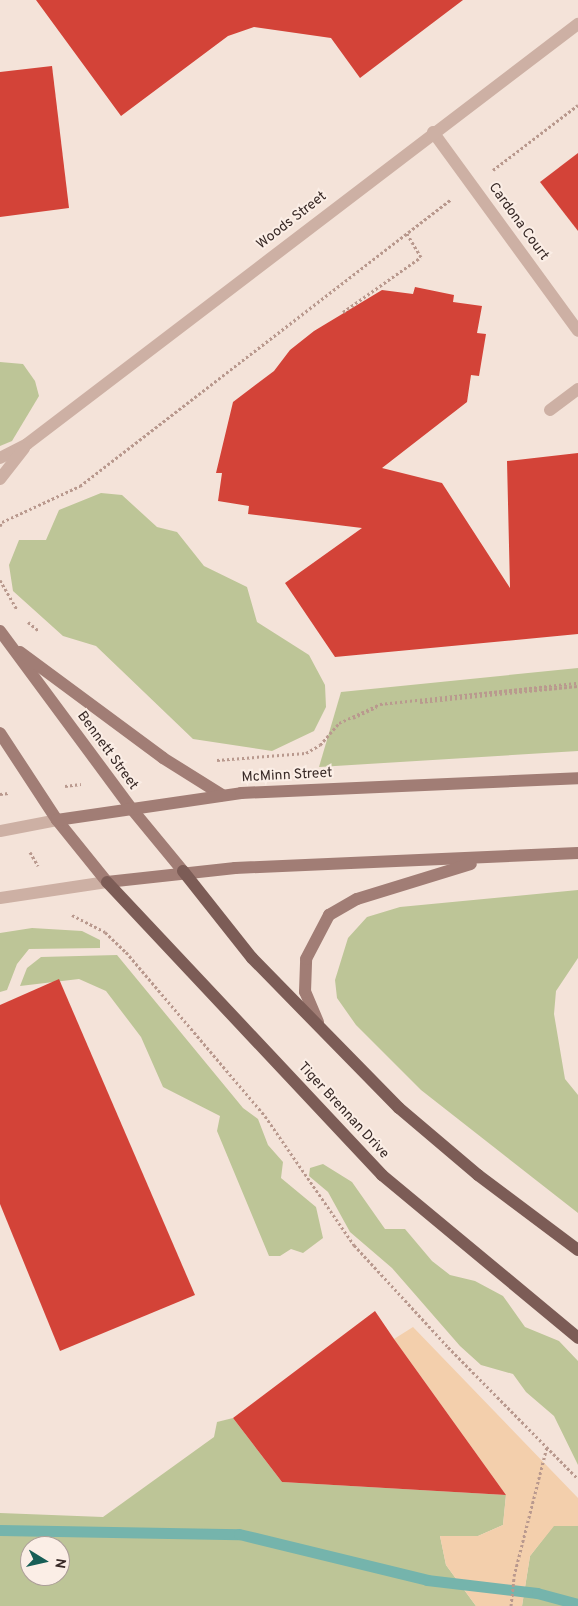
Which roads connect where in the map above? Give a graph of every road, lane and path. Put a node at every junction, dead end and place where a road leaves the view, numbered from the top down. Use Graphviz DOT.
graph roads {
  1 [pos="578,24"];
  2 [pos="578,105"];
  3 [pos="433,132"];
  4 [pos="472,185"];
  5 [pos="406,232"];
  6 [pos="343,312"];
  7 [pos="578,331"];
  8 [pos="578,389"];
  9 [pos="550,410"];
  10 [pos="27,444"];
  11 [pos="0,458"];
  12 [pos="0,479"];
  13 [pos="0,526"];
  14 [pos="0,580"];
  15 [pos="0,632"];
  16 [pos="46,637"];
  17 [pos="12,646"];
  18 [pos="578,685"];
  19 [pos="0,733"];
  20 [pos="213,759"];
  21 [pos="578,778"];
  22 [pos="222,796"];
  23 [pos="130,808"];
  24 [pos="58,820"];
  25 [pos="0,831"];
  26 [pos="578,853"];
  27 [pos="487,859"];
  28 [pos="183,871"];
  29 [pos="107,882"];
  30 [pos="0,898"];
  31 [pos="65,913"];
  32 [pos="325,1034"];
  33 [pos="578,1250"];
  34 [pos="578,1338"];
  35 [pos="547,1446"];
  36 [pos="578,1479"];
  37 [pos="511,1606"];
  1 -- 3 [label="street, Woods Street"];
  2 -- 4 [label="path"];
  3 -- 4 [label="street, Cardona Court"];
  3 -- 10 [label="street, Woods Street"];
  4 -- 5 [label="path"];
  4 -- 7 [label="street, Cardona Court"];
  5 -- 6 [label="path"];
  5 -- 13 [label="path"];
  8 -- 9 [label="street"];
  10 -- 11 [label="street, Woods Street"];
  10 -- 12 [label="street, Woods Street"];
  14 -- 16 [label="path"];
  15 -- 17 [label="street, Bennett Street"];
  17 -- 22 [label="street, Bennett Street"];
  17 -- 23 [label="street, Bennett Street"];
  18 -- 20 [label="path"];
  19 -- 24 [label="street"];
  21 -- 22 [label="street, McMinn Street"];
  22 -- 23 [label="street, McMinn Street"];
  23 -- 24 [label="street, McMinn Street"];
  23 -- 28 [label="street, Bennett Street"];
  24 -- 25 [label="street, McMinn Street"];
  24 -- 29 [label="street"];
  26 -- 27 [label="street"];
  27 -- 28 [label="street"];
  27 -- 32 [label="street"];
  28 -- 29 [label="street"];
  28 -- 32 [label="main road"];
  29 -- 30 [label="street"];
  29 -- 34 [label="main road, Tiger Brennan Drive"];
  31 -- 35 [label="path"];
  32 -- 33 [label="main road"];
  35 -- 36 [label="path"];
  35 -- 37 [label="path"];
}
